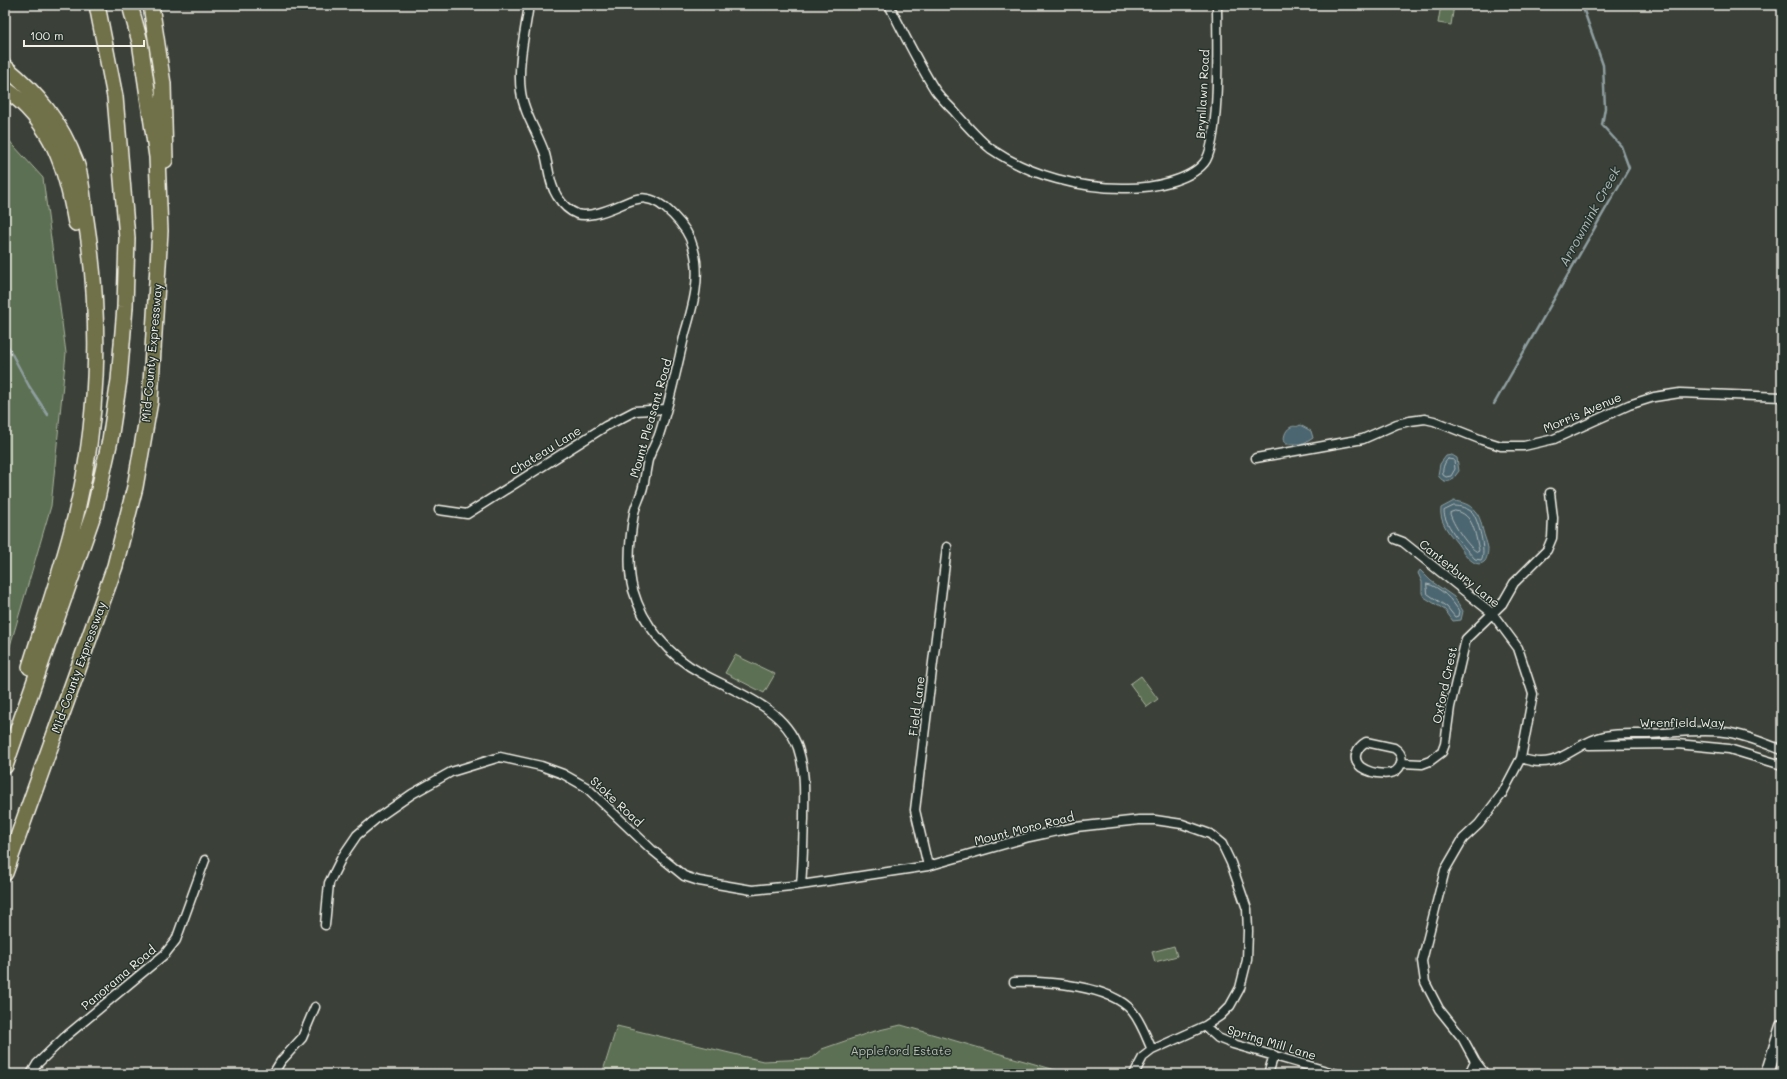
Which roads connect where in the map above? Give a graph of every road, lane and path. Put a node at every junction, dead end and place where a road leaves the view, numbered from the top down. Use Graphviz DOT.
graph roads {
  1 [pos="97,5"];
  2 [pos="130,5"];
  3 [pos="151,5"];
  4 [pos="529,5"];
  5 [pos="889,5"];
  6 [pos="1217,5"];
  7 [pos="5,67"];
  8 [pos="5,88"];
  9 [pos="5,97"];
  10 [pos="66,178"];
  11 [pos="160,231"];
  12 [pos="1782,397"];
  13 [pos="666,409"];
  14 [pos="89,447"];
  15 [pos="1256,458"];
  16 [pos="1550,493"];
  17 [pos="439,510"];
  18 [pos="1395,538"];
  19 [pos="947,547"];
  20 [pos="1492,613"];
  21 [pos="1582,745"];
  22 [pos="1782,750"];
  23 [pos="5,752"];
  24 [pos="1521,758"];
  25 [pos="1402,763"];
  26 [pos="5,766"];
  27 [pos="1782,766"];
  28 [pos="205,860"];
  29 [pos="928,866"];
  30 [pos="5,873"];
  31 [pos="801,885"];
  32 [pos="325,925"];
  33 [pos="1014,982"];
  34 [pos="315,1007"];
  35 [pos="1205,1026"];
  36 [pos="1782,1026"];
  37 [pos="1152,1050"];
  38 [pos="1274,1055"];
  39 [pos="1475,1061"];
  40 [pos="31,1074"];
  41 [pos="273,1074"];
  42 [pos="1134,1074"];
  43 [pos="1268,1074"];
  44 [pos="1337,1074"];
  45 [pos="1469,1074"];
  46 [pos="1485,1074"];
  47 [pos="1767,1074"];
  1 -- 26 [label="highway"];
  2 -- 11 [label="highway, Mid-County Expressway"];
  3 -- 11 [label="highway"];
  4 -- 13 [label="street, Mount Pleasant Road"];
  5 -- 6 [label="street, Brynllawn Road"];
  7 -- 14 [label="highway"];
  8 -- 10 [label="highway"];
  9 -- 10 [label="highway"];
  10 -- 14 [label="highway"];
  11 -- 30 [label="highway, Mid-County Expressway"];
  12 -- 15 [label="street, Morris Avenue"];
  13 -- 17 [label="street, Chateau Lane"];
  13 -- 31 [label="street, Mount Pleasant Road"];
  14 -- 23 [label="highway"];
  16 -- 20 [label="street, Oxford Crest"];
  18 -- 20 [label="street, Canterbury Lane"];
  19 -- 29 [label="street, Field Lane"];
  20 -- 24 [label="street, Canterbury Lane"];
  20 -- 25 [label="street, Oxford Crest"];
  21 -- 22 [label="street, Wrenfield Way"];
  21 -- 24 [label="street, Wrenfield Way"];
  21 -- 27 [label="street, Wrenfield Way"];
  24 -- 39 [label="street, Canterbury Lane"];
  25 -- 25 [label="street"];
  28 -- 40 [label="street, Panorama Road"];
  29 -- 31 [label="street, Mount Moro Road"];
  29 -- 35 [label="street, Mount Moro Road"];
  31 -- 32 [label="street, Stoke Road"];
  33 -- 37 [label="street"];
  34 -- 41 [label="street"];
  35 -- 37 [label="street, Mount Moro Road"];
  35 -- 38 [label="street, Spring Mill Lane"];
  36 -- 47 [label="main road"];
  37 -- 42 [label="street, Mount Moro Road"];
  38 -- 43 [label="street"];
  38 -- 44 [label="street, Spring Mill Lane"];
  39 -- 45 [label="street"];
  39 -- 46 [label="street, Canterbury Lane"];
}
